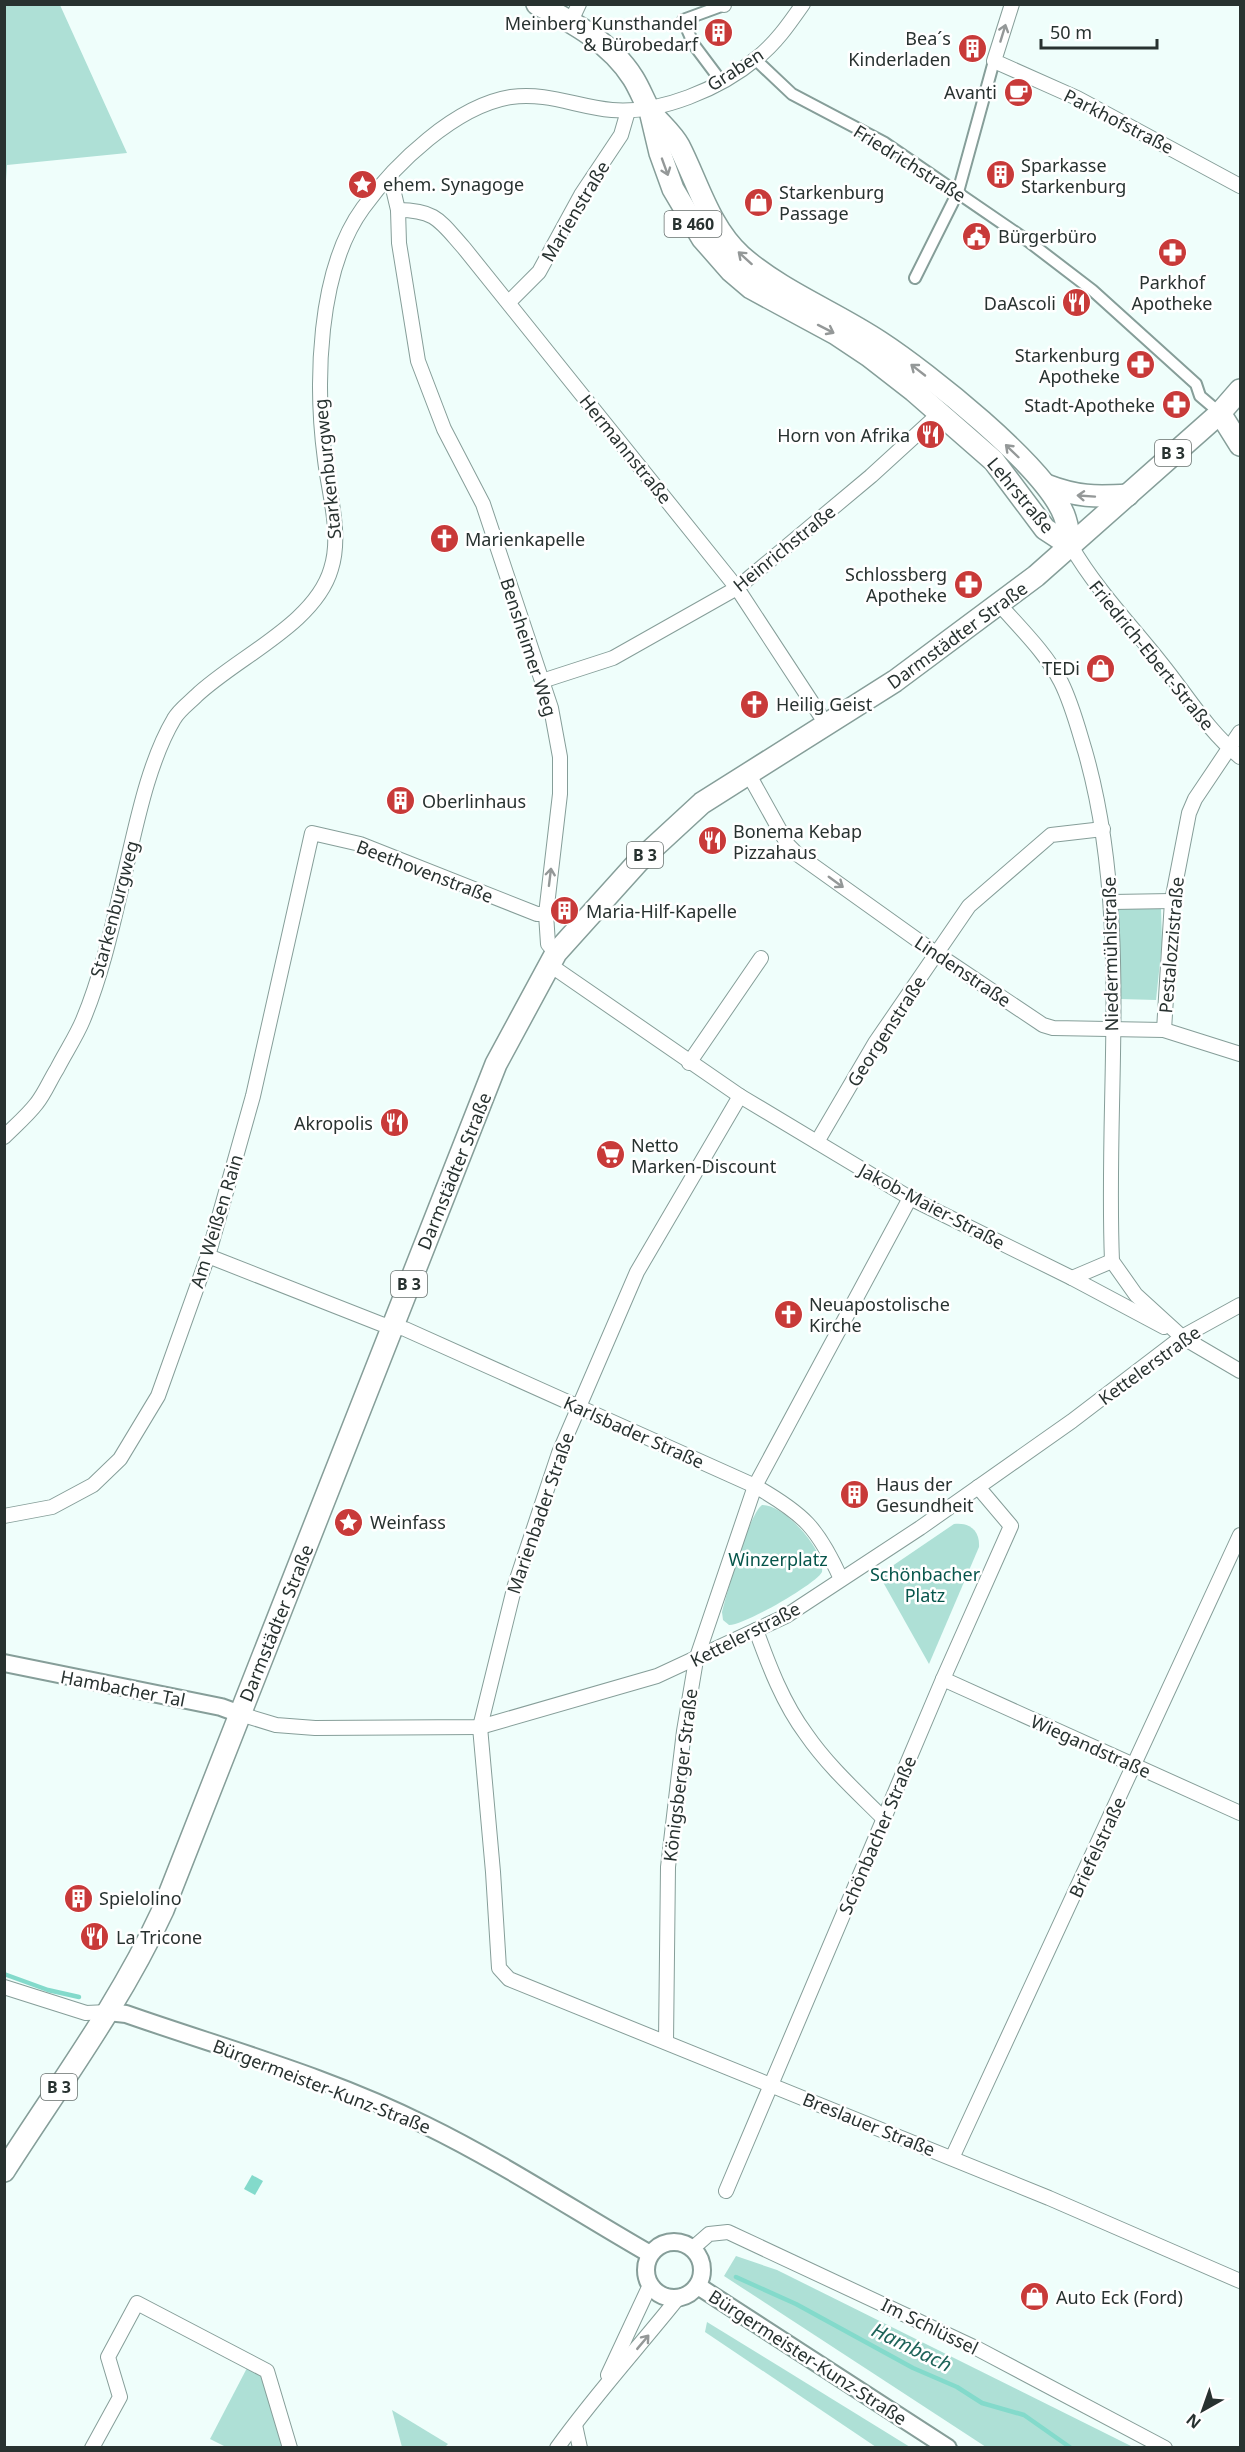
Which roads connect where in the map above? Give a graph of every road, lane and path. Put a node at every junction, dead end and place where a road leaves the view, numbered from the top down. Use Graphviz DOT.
graph roads {
  1 [pos="537,4"];
  2 [pos="803,4"];
  3 [pos="1012,4"];
  4 [pos="724,5"];
  5 [pos="575,13"];
  6 [pos="756,60"];
  7 [pos="994,61"];
  8 [pos="721,81"];
  9 [pos="650,110"];
  10 [pos="628,111"];
  11 [pos="390,176"];
  12 [pos="1240,186"];
  13 [pos="958,192"];
  14 [pos="398,210"];
  15 [pos="915,278"];
  16 [pos="508,302"];
  17 [pos="1240,390"];
  18 [pos="940,413"];
  19 [pos="1220,413"];
  20 [pos="1240,445"];
  21 [pos="1046,485"];
  22 [pos="1128,495"];
  23 [pos="1071,546"];
  24 [pos="737,588"];
  25 [pos="999,604"];
  26 [pos="542,681"];
  27 [pos="826,724"];
  28 [pos="1240,732"];
  29 [pos="1235,752"];
  30 [pos="748,773"];
  31 [pos="1103,829"];
  32 [pos="308,841"];
  33 [pos="1172,901"];
  34 [pos="1112,902"];
  35 [pos="546,914"];
  36 [pos="937,954"];
  37 [pos="760,958"];
  38 [pos="553,959"];
  39 [pos="1111,1027"];
  40 [pos="1164,1030"];
  41 [pos="1240,1054"];
  42 [pos="689,1064"];
  43 [pos="740,1096"];
  44 [pos="4,1137"];
  45 [pos="817,1142"];
  46 [pos="910,1198"];
  47 [pos="208,1256"];
  48 [pos="1112,1261"];
  49 [pos="1072,1278"];
  50 [pos="1240,1305"];
  51 [pos="393,1326"];
  52 [pos="1182,1337"];
  53 [pos="1240,1371"];
  54 [pos="577,1407"];
  55 [pos="755,1486"];
  56 [pos="978,1487"];
  57 [pos="4,1516"];
  58 [pos="1240,1535"];
  59 [pos="841,1580"];
  60 [pos="756,1630"];
  61 [pos="696,1660"];
  62 [pos="4,1663"];
  63 [pos="943,1679"];
  64 [pos="240,1714"];
  65 [pos="480,1727"];
  66 [pos="1134,1766"];
  67 [pos="1240,1813"];
  68 [pos="884,1819"];
  69 [pos="499,1968"];
  70 [pos="4,1987"];
  71 [pos="108,2012"];
  72 [pos="666,2042"];
  73 [pos="771,2084"];
  74 [pos="952,2158"];
  75 [pos="4,2171"];
  76 [pos="726,2191"];
  77 [pos="693,2248"];
  78 [pos="650,2254"];
  79 [pos="1240,2281"];
  80 [pos="650,2285"];
  81 [pos="698,2286"];
  82 [pos="678,2298"];
  83 [pos="604,2383"];
  84 [pos="575,2425"];
  85 [pos="92,2448"];
  86 [pos="290,2448"];
  87 [pos="557,2448"];
  88 [pos="580,2448"];
  89 [pos="948,2448"];
  90 [pos="1165,2448"];
  1 -- 5 [label="main road, B 460"];
  2 -- 6 [label="street, Graben"];
  7 -- 3 [label="street, one-way"];
  4 -- 8 [label="street"];
  5 -- 9 [label="main road, B 460"];
  6 -- 8 [label="street, Graben"];
  6 -- 13 [label="street, Friedrichstraße"];
  7 -- 12 [label="street, Parkhofstraße"];
  7 -- 13 [label="street"];
  8 -- 9 [label="street, Graben"];
  9 -- 10 [label="street, Starkenburgweg"];
  9 -- 18 [label="main road, Lehrstraße / B 460, one-way"];
  21 -- 9 [label="main road, Lehrstraße / B 460, one-way"];
  10 -- 11 [label="street, Starkenburgweg"];
  10 -- 16 [label="street, Marienstraße"];
  11 -- 14 [label="street, Bensheimer Weg"];
  11 -- 44 [label="street, Starkenburgweg"];
  13 -- 15 [label="street"];
  13 -- 19 [label="street, Friedrichstraße"];
  14 -- 16 [label="street, Hermannstraße"];
  14 -- 26 [label="street, Bensheimer Weg"];
  16 -- 24 [label="street, Hermannstraße"];
  17 -- 19 [label="main road, B 3"];
  18 -- 23 [label="main road, Lehrstraße / B 460"];
  18 -- 24 [label="street, Heinrichstraße"];
  19 -- 20 [label="main road"];
  19 -- 22 [label="main road, Darmstädter Straße / B 3"];
  22 -- 21 [label="main road, B 460, one-way"];
  21 -- 23 [label="main road, Lehrstraße / B 460"];
  22 -- 23 [label="main road, Darmstädter Straße / B 3"];
  23 -- 25 [label="main road, Darmstädter Straße / B 3"];
  23 -- 29 [label="street, Friedrich-Ebert-Straße"];
  24 -- 26 [label="street, Heinrichstraße"];
  24 -- 27 [label="street, Hermannstraße"];
  25 -- 27 [label="main road, Darmstädter Straße / B 3"];
  25 -- 31 [label="street, Niedermühlstraße"];
  35 -- 26 [label="street, Bensheimer Weg, one-way"];
  27 -- 30 [label="main road, Darmstädter Straße / B 3"];
  28 -- 29 [label="street, Pestalozzistraße"];
  29 -- 33 [label="street, Pestalozzistraße"];
  30 -- 36 [label="street, Lindenstraße, one-way"];
  30 -- 38 [label="main road, Darmstädter Straße / B 3"];
  31 -- 34 [label="street, Niedermühlstraße"];
  31 -- 36 [label="street, Georgenstraße"];
  32 -- 35 [label="street, Beethovenstraße"];
  32 -- 47 [label="street, Am Weißen Rain"];
  33 -- 34 [label="street"];
  33 -- 40 [label="street, Pestalozzistraße"];
  34 -- 39 [label="street, Niedermühlstraße"];
  35 -- 38 [label="street, Bensheimer Weg"];
  36 -- 39 [label="street, Lindenstraße"];
  36 -- 45 [label="street, Georgenstraße"];
  37 -- 42 [label="street"];
  38 -- 42 [label="street, Jakob-Maier-Straße"];
  38 -- 51 [label="main road, Darmstädter Straße / B 3"];
  39 -- 40 [label="street, Lindenstraße"];
  39 -- 48 [label="street, Niedermühlstraße"];
  40 -- 41 [label="street, Lindenstraße"];
  42 -- 43 [label="street, Jakob-Maier-Straße"];
  43 -- 45 [label="street, Jakob-Maier-Straße"];
  43 -- 54 [label="street, Marienbader Straße"];
  45 -- 46 [label="street, Jakob-Maier-Straße"];
  46 -- 49 [label="street, Jakob-Maier-Straße"];
  46 -- 55 [label="street, Königsberger Straße"];
  47 -- 51 [label="street, Karlsbader Straße"];
  47 -- 57 [label="street, Am Weißen Rain"];
  48 -- 49 [label="street"];
  48 -- 52 [label="street"];
  49 -- 52 [label="street, Jakob-Maier-Straße"];
  50 -- 52 [label="street, Kettelerstraße"];
  51 -- 54 [label="street, Karlsbader Straße"];
  51 -- 64 [label="main road, Darmstädter Straße / B 3"];
  52 -- 53 [label="street"];
  52 -- 56 [label="street, Kettelerstraße"];
  54 -- 55 [label="street, Karlsbader Straße"];
  54 -- 65 [label="street, Marienbader Straße"];
  55 -- 59 [label="street, Karlsbader Straße"];
  55 -- 61 [label="street, Königsberger Straße"];
  56 -- 59 [label="street, Kettelerstraße"];
  56 -- 63 [label="street, Schönbacher Straße"];
  58 -- 66 [label="street, Briefelstraße"];
  59 -- 60 [label="street, Kettelerstraße"];
  60 -- 61 [label="street, Kettelerstraße"];
  60 -- 68 [label="street"];
  61 -- 65 [label="street, Kettelerstraße"];
  61 -- 72 [label="street, Königsberger Straße"];
  62 -- 64 [label="street, Hambacher Tal"];
  63 -- 66 [label="street, Wiegandstraße"];
  63 -- 68 [label="street, Schönbacher Straße"];
  64 -- 65 [label="street, Kettelerstraße"];
  64 -- 71 [label="main road, Darmstädter Straße / B 3"];
  65 -- 69 [label="street, Marienbader Straße"];
  66 -- 67 [label="street, Wiegandstraße"];
  66 -- 74 [label="street, Briefelstraße"];
  68 -- 73 [label="street, Schönbacher Straße"];
  69 -- 72 [label="street, Breslauer Straße"];
  70 -- 71 [label="street"];
  71 -- 75 [label="main road, Darmstädter Straße / B 3"];
  71 -- 78 [label="street, Bürgermeister-Kunz-Straße"];
  72 -- 73 [label="street, Breslauer Straße"];
  73 -- 74 [label="street, Breslauer Straße"];
  73 -- 76 [label="street, Schönbacher Straße"];
  74 -- 79 [label="street, Breslauer Straße"];
  77 -- 78 [label="street"];
  77 -- 81 [label="street"];
  77 -- 90 [label="street, Im Schlüssel"];
  78 -- 80 [label="street"];
  80 -- 82 [label="street"];
  80 -- 83 [label="street"];
  81 -- 82 [label="street"];
  81 -- 89 [label="street, Bürgermeister-Kunz-Straße"];
  83 -- 82 [label="street, one-way"];
  83 -- 84 [label="street"];
  84 -- 87 [label="street"];
  84 -- 88 [label="street"];
  85 -- 86 [label="street"];
}
